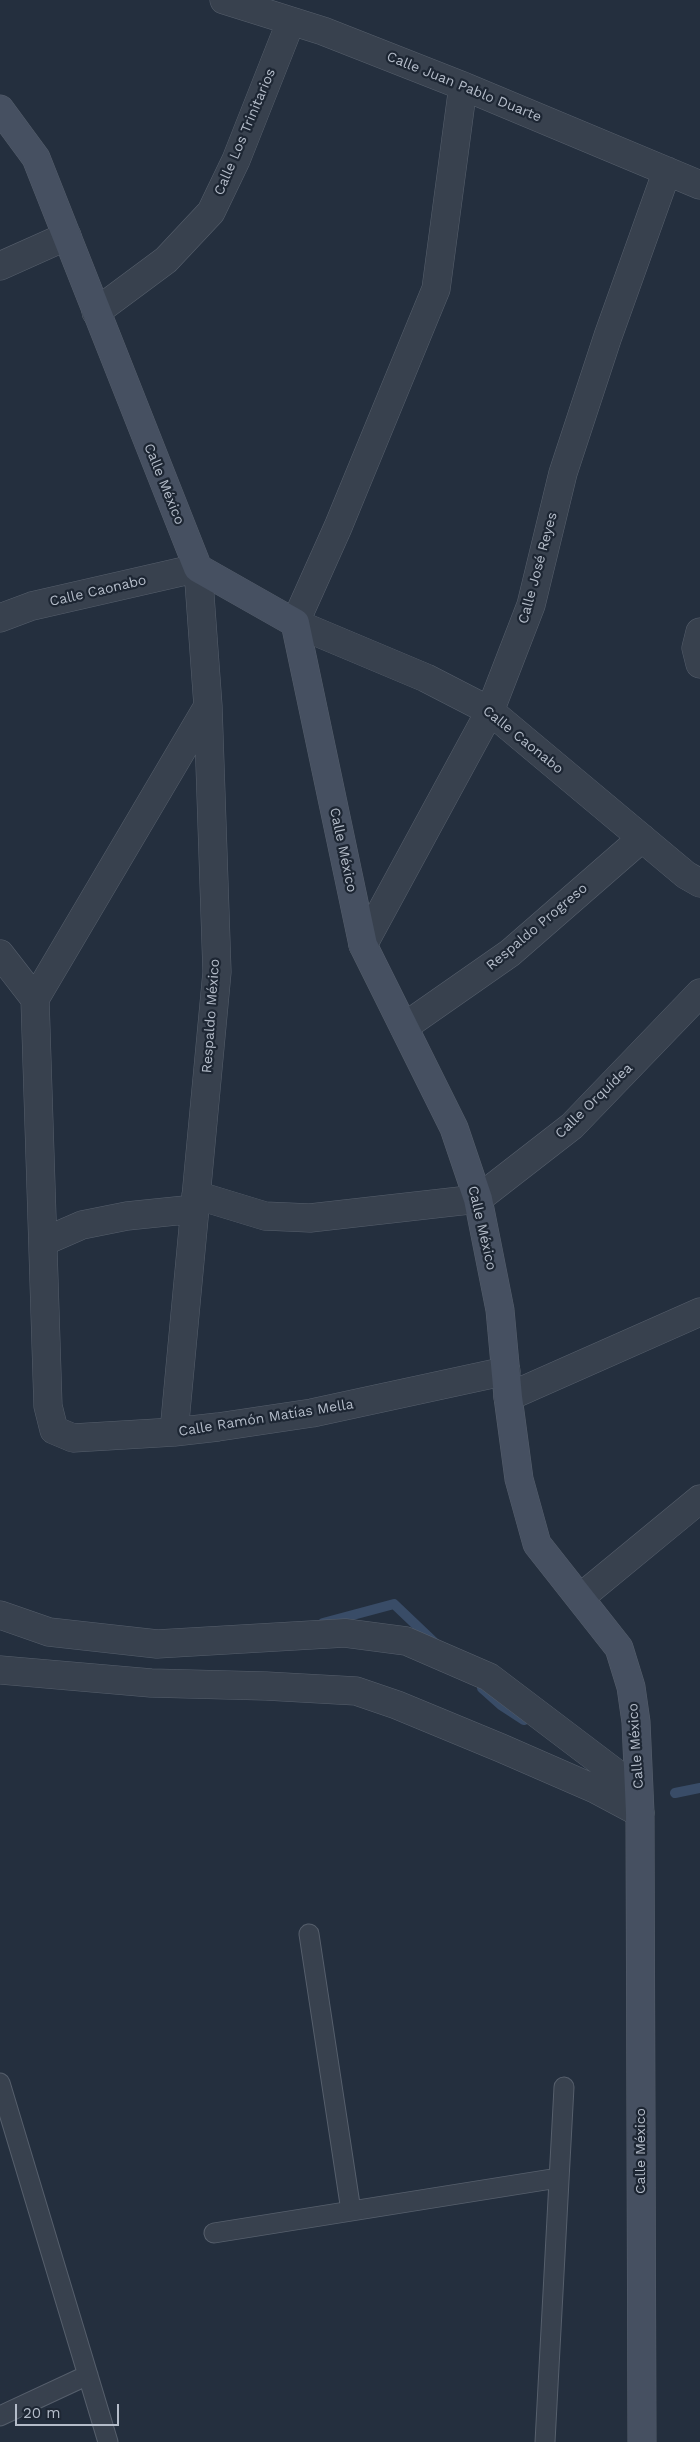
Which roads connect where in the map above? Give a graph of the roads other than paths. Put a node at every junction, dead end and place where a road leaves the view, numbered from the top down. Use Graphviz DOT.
graph roads {
  1 [pos="224,0"];
  2 [pos="291,21"];
  3 [pos="463,86"];
  4 [pos="0,109"];
  5 [pos="668,172"];
  6 [pos="700,185"];
  7 [pos="67,236"];
  8 [pos="0,266"];
  9 [pos="96,312"];
  10 [pos="198,568"];
  11 [pos="0,618"];
  12 [pos="295,623"];
  13 [pos="700,632"];
  14 [pos="700,664"];
  15 [pos="208,706"];
  16 [pos="490,711"];
  17 [pos="642,838"];
  18 [pos="700,883"];
  19 [pos="363,945"];
  20 [pos="0,954"];
  21 [pos="700,993"];
  22 [pos="35,999"];
  23 [pos="404,1027"];
  24 [pos="478,1199"];
  25 [pos="195,1202"];
  26 [pos="43,1242"];
  27 [pos="700,1312"];
  28 [pos="507,1384"];
  29 [pos="174,1432"];
  30 [pos="700,1498"];
  31 [pos="581,1597"];
  32 [pos="0,1614"];
  33 [pos="0,1670"];
  34 [pos="639,1794"];
  35 [pos="309,1934"];
  36 [pos="0,2083"];
  37 [pos="564,2087"];
  38 [pos="6,2128"];
  39 [pos="558,2178"];
  40 [pos="351,2211"];
  41 [pos="214,2233"];
  42 [pos="88,2375"];
  43 [pos="0,2416"];
  44 [pos="108,2442"];
  45 [pos="545,2442"];
  46 [pos="642,2442"];
  1 -- 2 [label="street, Calle Juan Pablo Duarte"];
  2 -- 3 [label="street, Calle Juan Pablo Duarte"];
  2 -- 9 [label="street, Calle Los Trinitarios"];
  3 -- 5 [label="street, Calle Juan Pablo Duarte"];
  3 -- 12 [label="street"];
  4 -- 7 [label="street, Calle México"];
  5 -- 6 [label="street, Calle Juan Pablo Duarte"];
  5 -- 16 [label="street, Calle José Reyes"];
  7 -- 8 [label="street"];
  7 -- 9 [label="street, Calle México"];
  9 -- 10 [label="street, Calle México"];
  10 -- 11 [label="street, Calle Caonabo"];
  10 -- 12 [label="street"];
  10 -- 15 [label="street, Respaldo México"];
  12 -- 16 [label="street, Calle Caonabo"];
  12 -- 19 [label="street, Calle México"];
  13 -- 14 [label="street"];
  15 -- 22 [label="street"];
  15 -- 25 [label="street, Respaldo México"];
  16 -- 17 [label="street, Calle Caonabo"];
  16 -- 19 [label="street, Calle José Reyes"];
  17 -- 18 [label="street, Calle Caonabo"];
  17 -- 23 [label="street, Respaldo Progreso"];
  19 -- 23 [label="street, Calle México"];
  20 -- 22 [label="street"];
  21 -- 24 [label="street, Calle Orquídea"];
  22 -- 26 [label="street"];
  23 -- 24 [label="street, Calle México"];
  24 -- 25 [label="street"];
  24 -- 28 [label="street, Calle México"];
  25 -- 26 [label="street"];
  25 -- 29 [label="street, Respaldo México"];
  26 -- 29 [label="street, Calle Ramón Matías Mella"];
  27 -- 28 [label="street, Calle Ramón Matías Mella"];
  28 -- 29 [label="street, Calle Ramón Matías Mella"];
  28 -- 31 [label="street, Calle México"];
  30 -- 31 [label="street"];
  31 -- 34 [label="street, Calle México"];
  32 -- 34 [label="street"];
  33 -- 34 [label="street"];
  34 -- 46 [label="street, Calle México"];
  35 -- 40 [label="lane"];
  36 -- 38 [label="lane"];
  37 -- 39 [label="lane"];
  38 -- 42 [label="lane"];
  39 -- 40 [label="lane"];
  39 -- 45 [label="lane"];
  40 -- 41 [label="lane"];
  42 -- 43 [label="lane"];
  42 -- 44 [label="lane"];
}
